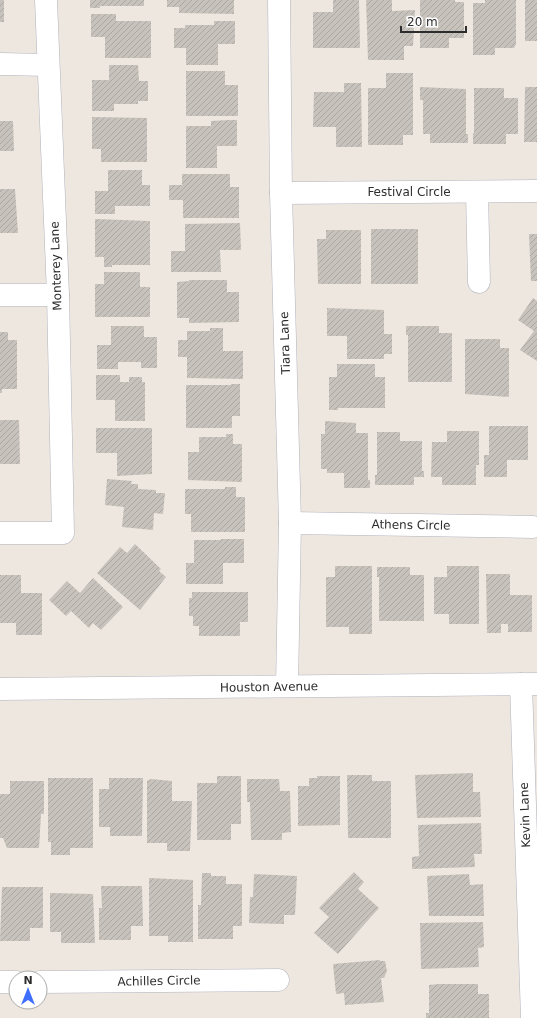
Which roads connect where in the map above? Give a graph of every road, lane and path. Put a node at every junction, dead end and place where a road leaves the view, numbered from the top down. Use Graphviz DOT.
graph roads {
  1 [pos="46,0"];
  2 [pos="279,0"];
  3 [pos="0,64"];
  4 [pos="48,65"];
  5 [pos="537,191"];
  6 [pos="478,192"];
  7 [pos="281,193"];
  8 [pos="479,282"];
  9 [pos="0,296"];
  10 [pos="58,296"];
  11 [pos="290,524"];
  12 [pos="533,527"];
  13 [pos="0,532"];
  14 [pos="529,684"];
  15 [pos="287,686"];
  16 [pos="0,689"];
  17 [pos="278,980"];
  18 [pos="48,982"];
  19 [pos="534,982"];
  20 [pos="532,1018"];
  1 -- 4 [label="street, Monterey Lane"];
  2 -- 7 [label="street, Tiara Lane"];
  3 -- 4 [label="street"];
  4 -- 10 [label="street, Monterey Lane"];
  5 -- 6 [label="street, Festival Circle"];
  6 -- 7 [label="street, Festival Circle"];
  6 -- 8 [label="street"];
  7 -- 11 [label="street, Tiara Lane"];
  9 -- 10 [label="street"];
  10 -- 13 [label="street, Monterey Lane"];
  11 -- 12 [label="street, Athens Circle"];
  11 -- 15 [label="street, Tiara Lane"];
  14 -- 15 [label="street, Houston Avenue"];
  14 -- 19 [label="street, Kevin Lane"];
  15 -- 16 [label="street, Houston Avenue"];
  17 -- 18 [label="street, Achilles Circle"];
  19 -- 20 [label="street, Kevin Lane"];
}
